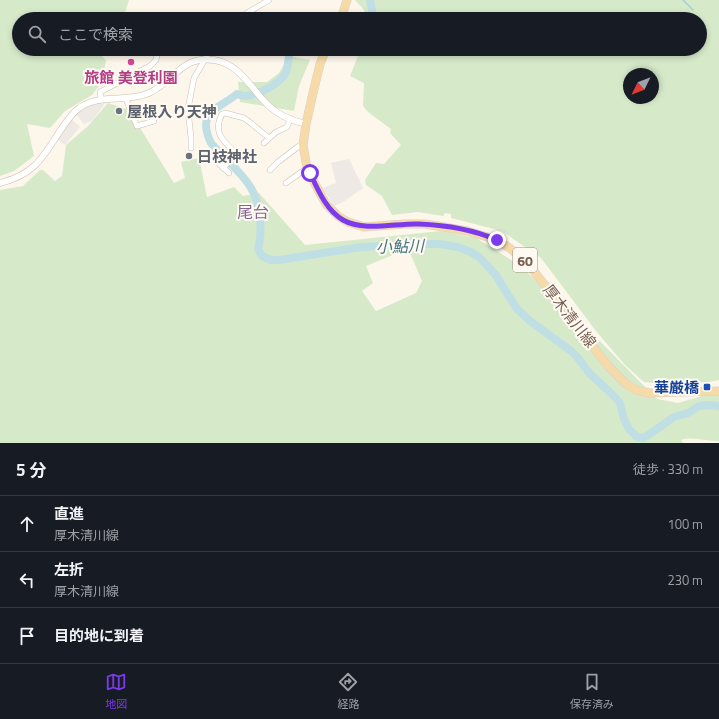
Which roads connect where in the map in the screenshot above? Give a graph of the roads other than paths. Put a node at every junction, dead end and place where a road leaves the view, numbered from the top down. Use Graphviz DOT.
graph roads {
  1 [pos="269,0"];
  2 [pos="347,0"];
  3 [pos="249,12"];
  4 [pos="343,12"];
  5 [pos="157,56"];
  6 [pos="207,56"];
  7 [pos="324,56"];
  8 [pos="205,59"];
  9 [pos="101,99"];
  10 [pos="126,99"];
  11 [pos="290,119"];
  12 [pos="154,121"];
  13 [pos="306,124"];
  14 [pos="269,138"];
  15 [pos="264,143"];
  16 [pos="303,147"];
  17 [pos="191,148"];
  18 [pos="214,160"];
  19 [pos="224,167"];
  20 [pos="307,168"];
  21 [pos="270,170"];
  22 [pos="229,173"];
  23 [pos="0,183"];
  24 [pos="286,183"];
  25 [pos="719,391"];
  1 -- 3 [label="street"];
  2 -- 4 [label="main road"];
  5 -- 9 [label="street"];
  6 -- 8 [label="street"];
  7 -- 13 [label="main road, 60"];
  8 -- 10 [label="street"];
  8 -- 11 [label="street"];
  8 -- 17 [label="street"];
  9 -- 10 [label="street"];
  9 -- 23 [label="street"];
  10 -- 12 [label="street"];
  11 -- 13 [label="street"];
  11 -- 14 [label="street"];
  13 -- 16 [label="main road, 60"];
  14 -- 15 [label="street"];
  14 -- 19 [label="street"];
  16 -- 20 [label="main road, 60"];
  16 -- 21 [label="street"];
  18 -- 19 [label="street"];
  19 -- 22 [label="street"];
  20 -- 24 [label="street"];
  20 -- 25 [label="main road, 厚木清川線 / 60"];
}
